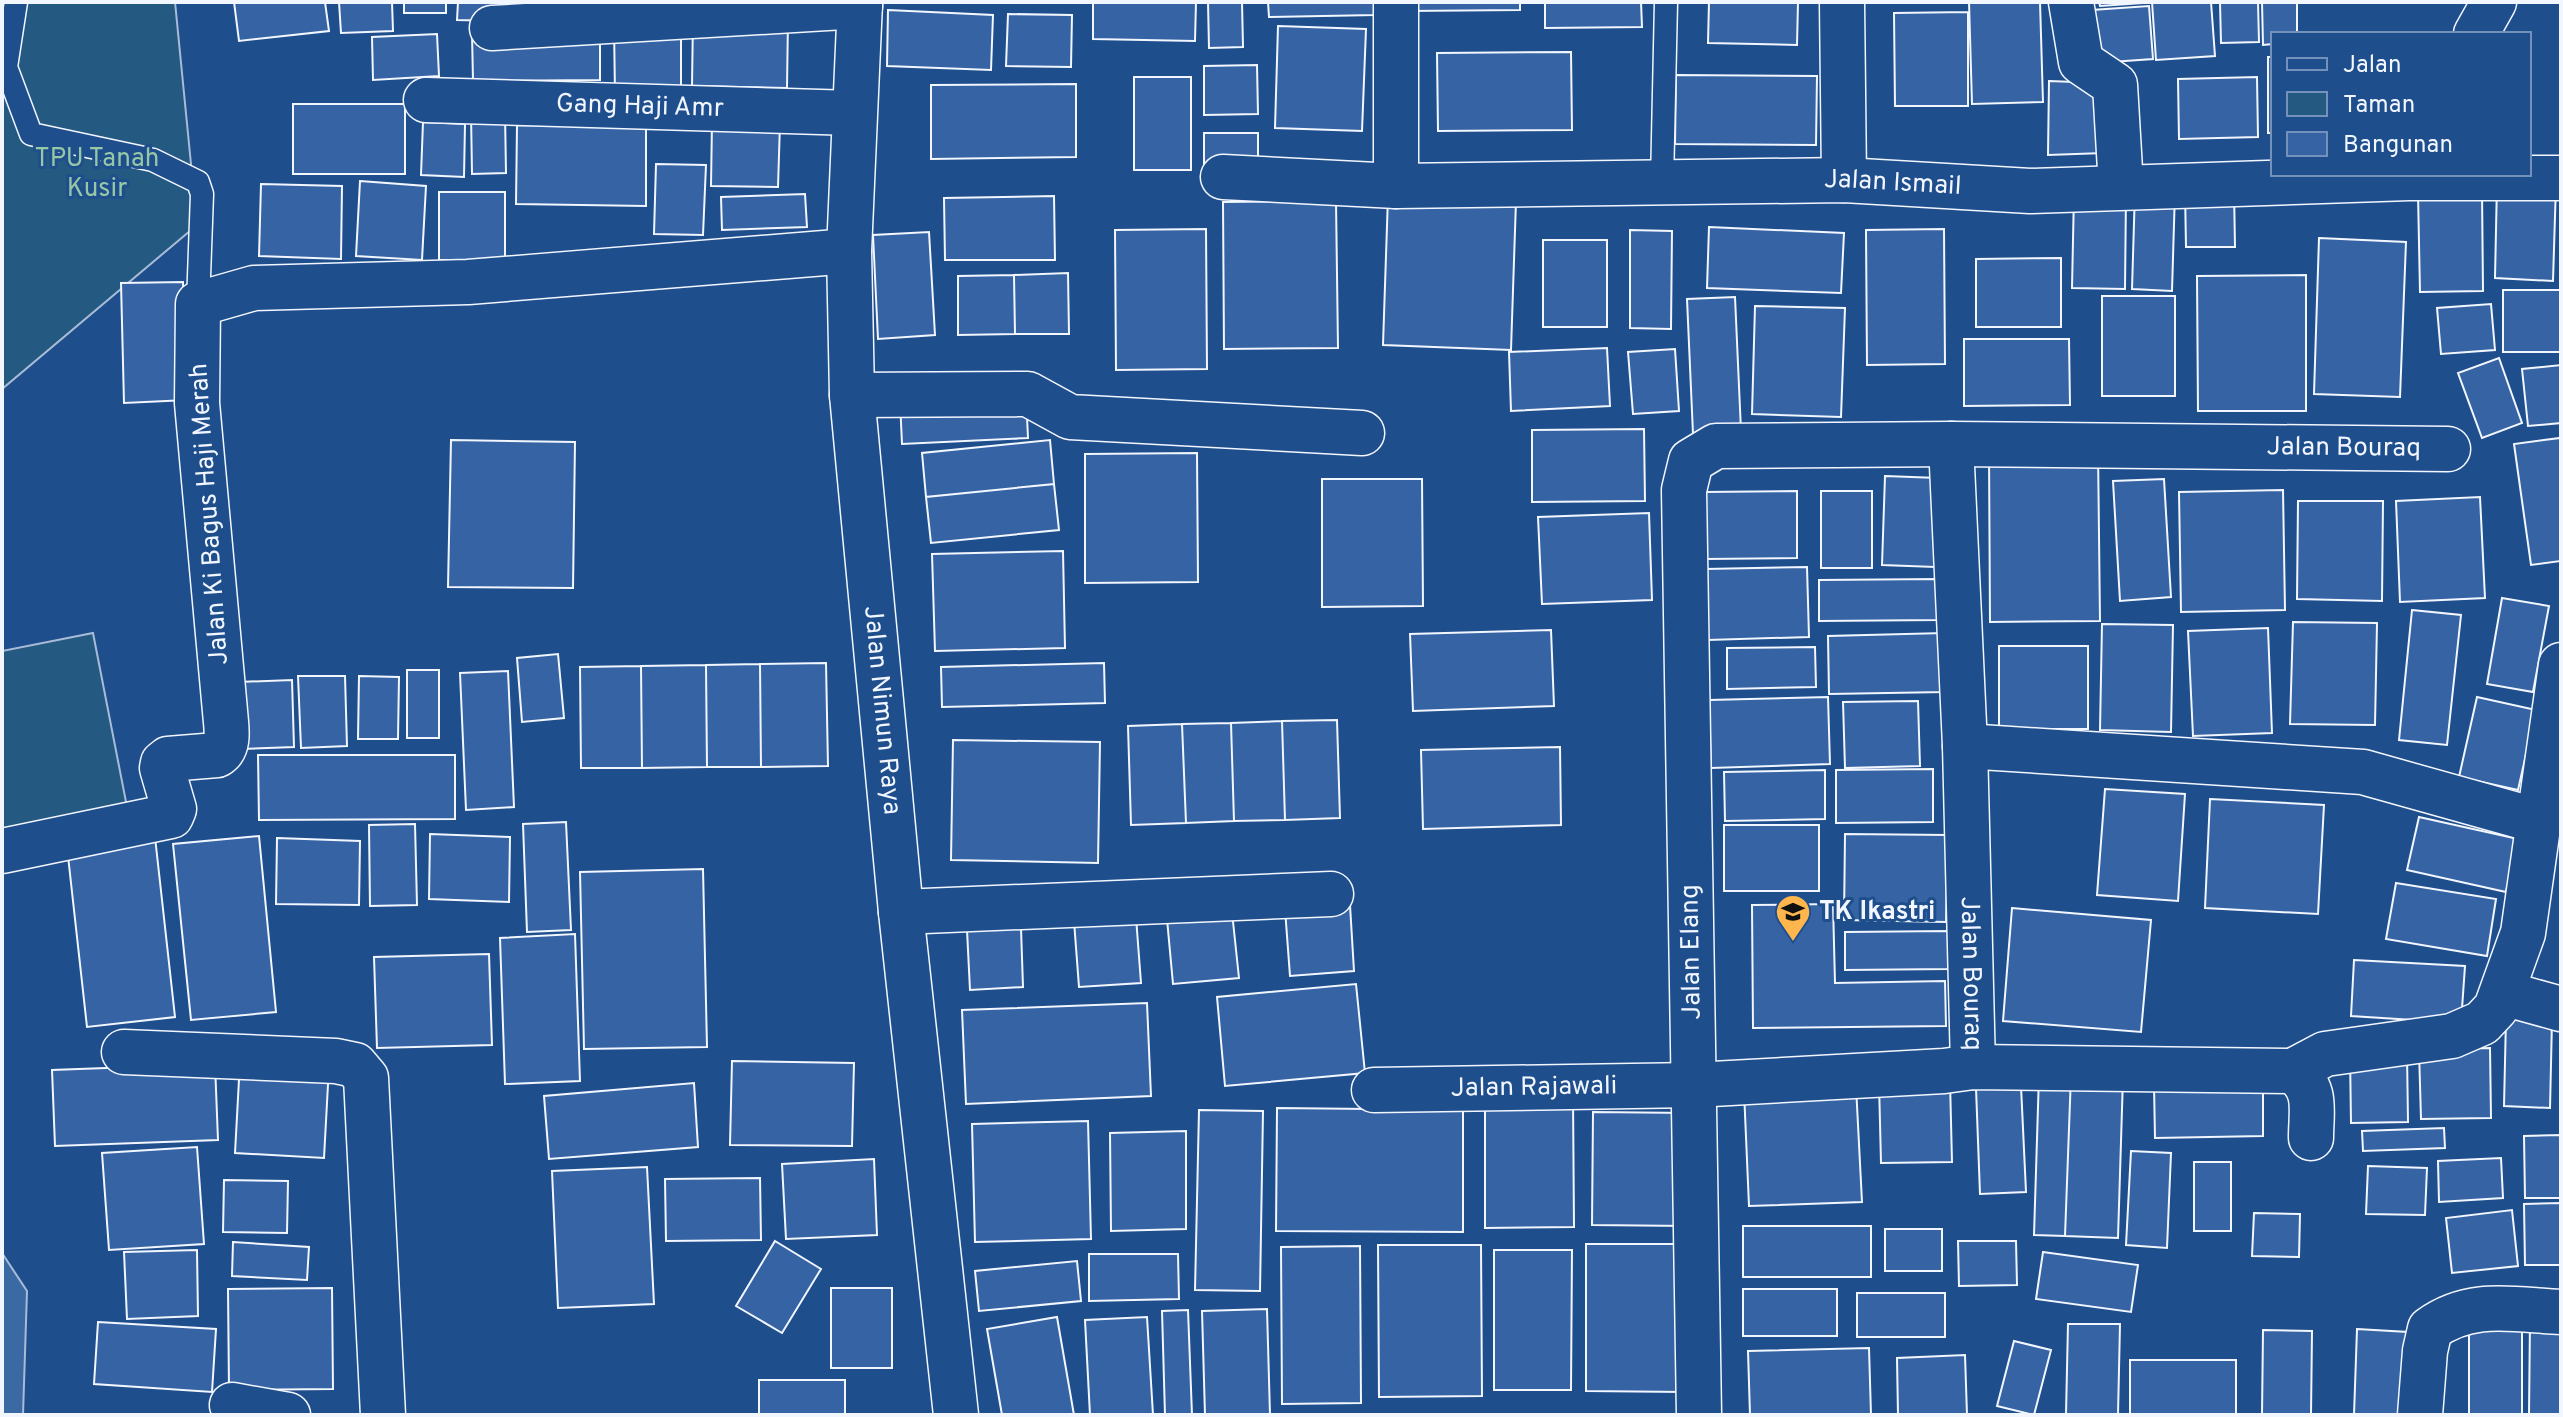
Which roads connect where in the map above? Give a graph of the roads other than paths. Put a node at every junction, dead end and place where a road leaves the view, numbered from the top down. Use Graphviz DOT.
graph roads {
  1 [pos="16,2"];
  2 [pos="1396,2"];
  3 [pos="1666,2"];
  4 [pos="1842,2"];
  5 [pos="2071,2"];
  6 [pos="2494,2"];
  7 [pos="860,4"];
  8 [pos="492,28"];
  9 [pos="2477,32"];
  10 [pos="426,100"];
  11 [pos="854,113"];
  12 [pos="2409,176"];
  13 [pos="1223,177"];
  14 [pos="2561,178"];
  15 [pos="1844,180"];
  16 [pos="1662,183"];
  17 [pos="1396,186"];
  18 [pos="2121,187"];
  19 [pos="849,251"];
  20 [pos="198,304"];
  21 [pos="852,395"];
  22 [pos="1362,433"];
  23 [pos="1951,444"];
  24 [pos="2448,449"];
  25 [pos="1684,490"];
  26 [pos="2561,665"];
  27 [pos="1965,746"];
  28 [pos="2538,821"];
  29 [pos="2,851"];
  30 [pos="1331,894"];
  31 [pos="901,912"];
  32 [pos="2503,993"];
  33 [pos="2561,1009"];
  34 [pos="124,1052"];
  35 [pos="1973,1067"];
  36 [pos="2293,1071"];
  37 [pos="1694,1085"];
  38 [pos="1374,1090"];
  39 [pos="2311,1138"];
  40 [pos="2561,1312"];
  41 [pos="232,1405"];
  42 [pos="288,1415"];
  43 [pos="383,1415"];
  44 [pos="956,1415"];
  45 [pos="1699,1415"];
  46 [pos="2420,1415"];
  1 -- 20 [label="lane"];
  2 -- 17 [label="street"];
  3 -- 16 [label="lane"];
  4 -- 15 [label="street"];
  5 -- 18 [label="street"];
  6 -- 9 [label="street"];
  7 -- 8 [label="street"];
  7 -- 11 [label="street, Jalan Nimun Raya"];
  10 -- 11 [label="street, Gang Haji Amr"];
  11 -- 19 [label="street, Jalan Nimun Raya"];
  12 -- 14 [label="street, Jalan Ismail"];
  12 -- 18 [label="street, Jalan Ismail"];
  13 -- 17 [label="street, Jalan Ismail"];
  15 -- 16 [label="street, Jalan Ismail"];
  15 -- 18 [label="street, Jalan Ismail"];
  16 -- 17 [label="street, Jalan Ismail"];
  19 -- 20 [label="street"];
  19 -- 21 [label="street, Jalan Nimun Raya"];
  20 -- 29 [label="street, Jalan Ki Bagus Haji Merah"];
  21 -- 22 [label="street"];
  21 -- 31 [label="street, Jalan Nimun Raya"];
  23 -- 24 [label="street, Jalan Bouraq"];
  23 -- 25 [label="street, Jalan Bouraq"];
  23 -- 27 [label="street, Jalan Bouraq"];
  25 -- 37 [label="street, Jalan Elang"];
  26 -- 28 [label="street"];
  27 -- 28 [label="street"];
  27 -- 35 [label="street, Jalan Bouraq"];
  28 -- 32 [label="street"];
  30 -- 31 [label="street"];
  31 -- 44 [label="street, Jalan Nimun Raya"];
  32 -- 33 [label="street"];
  32 -- 36 [label="street"];
  34 -- 43 [label="street"];
  35 -- 36 [label="street"];
  35 -- 37 [label="street, Jalan Bouraq"];
  36 -- 39 [label="street"];
  37 -- 38 [label="street, Jalan Rajawali"];
  37 -- 45 [label="street, Jalan Elang"];
  40 -- 46 [label="street"];
  41 -- 42 [label="street"];
}
